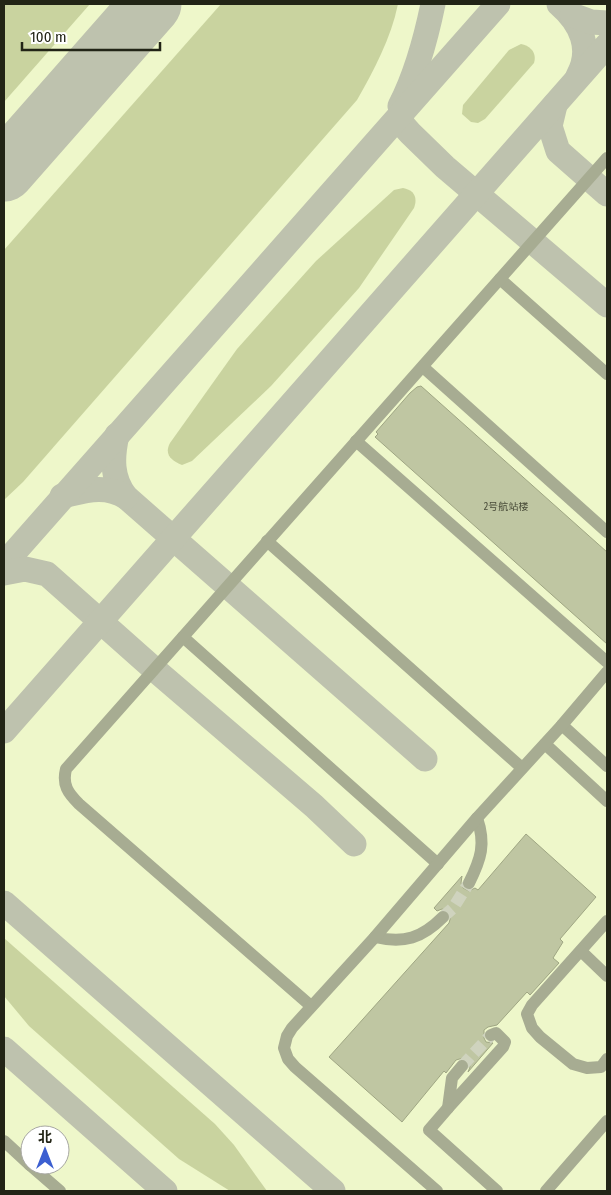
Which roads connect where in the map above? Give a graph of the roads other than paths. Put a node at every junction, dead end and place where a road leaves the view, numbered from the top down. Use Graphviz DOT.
graph roads {
  1 [pos="607,158"];
  2 [pos="500,279"];
  3 [pos="423,367"];
  4 [pos="607,374"];
  5 [pos="356,440"];
  6 [pos="607,532"];
  7 [pos="267,541"];
  8 [pos="183,637"];
  9 [pos="607,662"];
  10 [pos="607,672"];
  11 [pos="562,725"];
  12 [pos="545,744"];
  13 [pos="607,766"];
  14 [pos="522,768"];
  15 [pos="607,801"];
  16 [pos="477,818"];
  17 [pos="438,864"];
  18 [pos="469,882"];
  19 [pos="444,917"];
  20 [pos="604,930"];
  21 [pos="375,937"];
  22 [pos="581,951"];
  23 [pos="607,976"];
  24 [pos="311,1006"];
  25 [pos="491,1035"];
  26 [pos="607,1059"];
  27 [pos="462,1066"];
  28 [pos="448,1108"];
  29 [pos="607,1121"];
  30 [pos="4,1142"];
  31 [pos="20,1156"];
  32 [pos="42,1175"];
  33 [pos="548,1190"];
  34 [pos="60,1191"];
  35 [pos="438,1191"];
  36 [pos="497,1191"];
  1 -- 2 [label="street"];
  2 -- 3 [label="street"];
  2 -- 4 [label="street"];
  3 -- 5 [label="street"];
  3 -- 6 [label="street"];
  5 -- 7 [label="street"];
  5 -- 9 [label="street"];
  7 -- 8 [label="street"];
  7 -- 14 [label="street"];
  8 -- 17 [label="street"];
  8 -- 24 [label="street"];
  10 -- 11 [label="street"];
  11 -- 12 [label="street"];
  11 -- 13 [label="street"];
  12 -- 14 [label="street"];
  12 -- 15 [label="street"];
  14 -- 16 [label="street"];
  16 -- 17 [label="street"];
  16 -- 18 [label="street"];
  17 -- 21 [label="street"];
  19 -- 21 [label="street"];
  20 -- 22 [label="street"];
  21 -- 24 [label="street"];
  22 -- 23 [label="street"];
  22 -- 26 [label="street"];
  24 -- 35 [label="street"];
  25 -- 28 [label="street"];
  27 -- 28 [label="street"];
  28 -- 36 [label="street"];
  29 -- 33 [label="street"];
  30 -- 31 [label="street"];
  32 -- 34 [label="street"];
}
